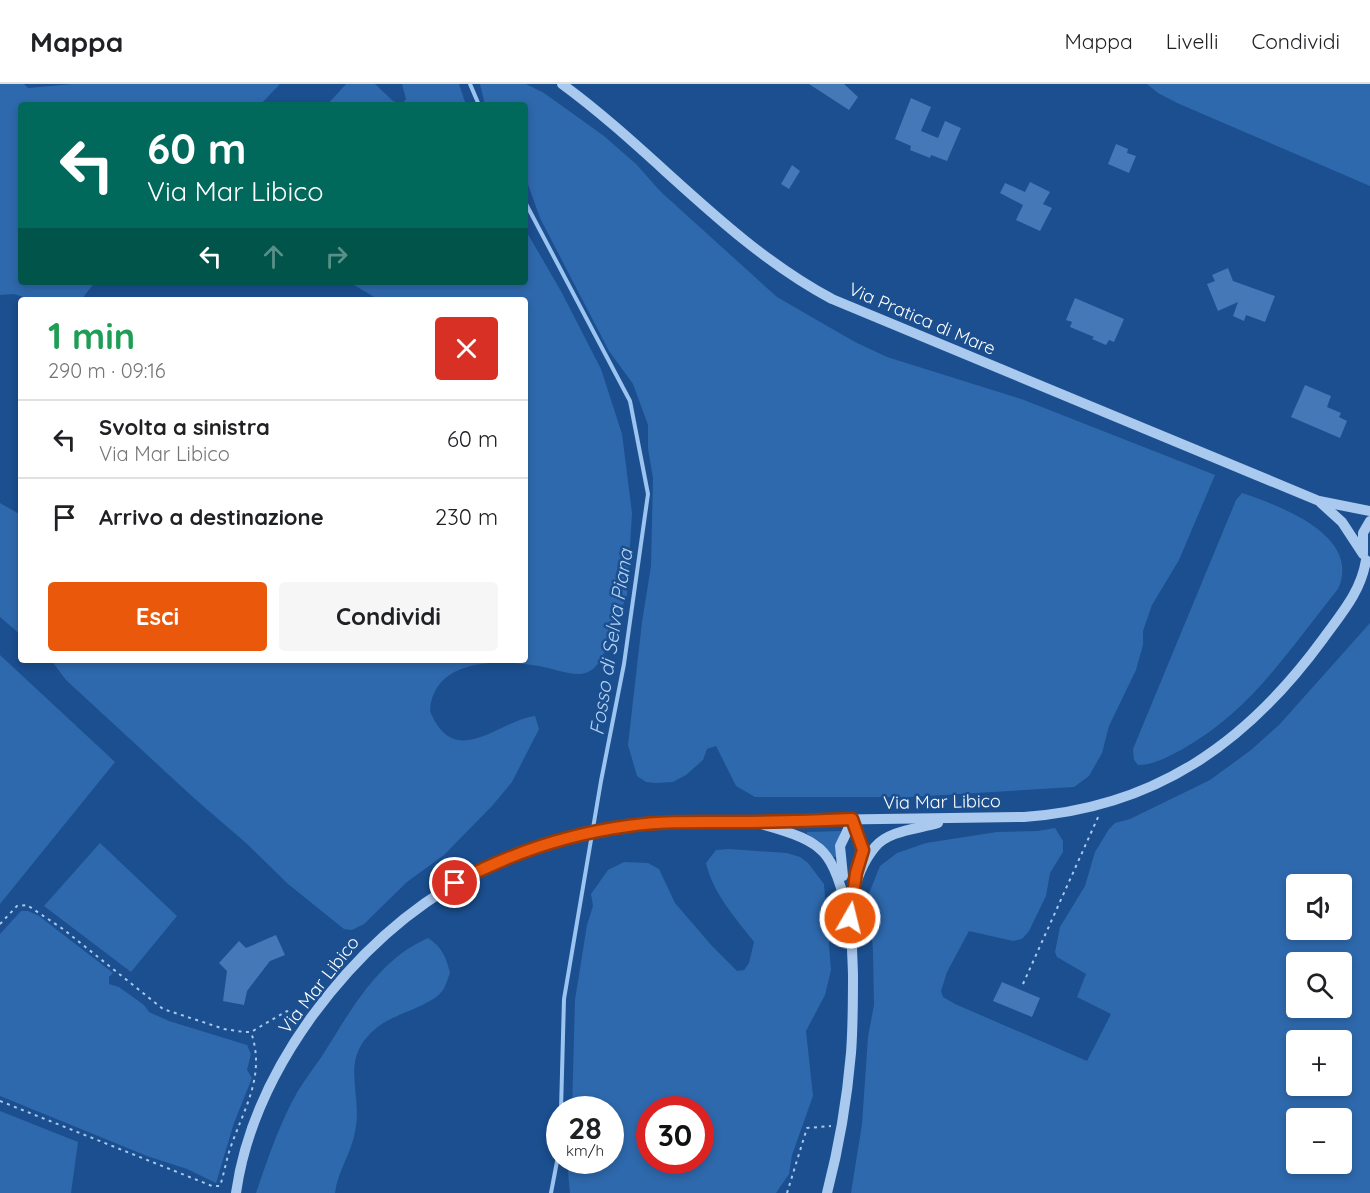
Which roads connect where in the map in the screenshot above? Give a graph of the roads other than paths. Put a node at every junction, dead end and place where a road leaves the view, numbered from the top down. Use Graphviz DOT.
graph roads {
  1 [pos="562,84"];
  2 [pos="1319,501"];
  3 [pos="1370,511"];
  4 [pos="1370,521"];
  5 [pos="1366,560"];
  6 [pos="1370,585"];
  7 [pos="1352,598"];
  8 [pos="852,819"];
  9 [pos="950,819"];
  10 [pos="753,822"];
  11 [pos="850,918"];
  12 [pos="236,1193"];
  13 [pos="827,1193"];
  1 -- 2 [label="street, Via Pratica di Mare"];
  2 -- 3 [label="street, Via Pratica di Mare"];
  2 -- 5 [label="street, Via Pratica di Mare"];
  4 -- 5 [label="street, Via Mar Libico"];
  5 -- 7 [label="street, Via Mar Libico"];
  6 -- 7 [label="street, Via Mar Libico"];
  7 -- 9 [label="street, Via Mar Libico"];
  8 -- 9 [label="street, Via Mar Libico"];
  8 -- 10 [label="street, Via Mar Libico"];
  8 -- 11 [label="street"];
  8 -- 11 [label="street"];
  9 -- 11 [label="street"];
  10 -- 11 [label="street"];
  10 -- 12 [label="street, Via Mar Libico"];
  11 -- 13 [label="street"];
}
